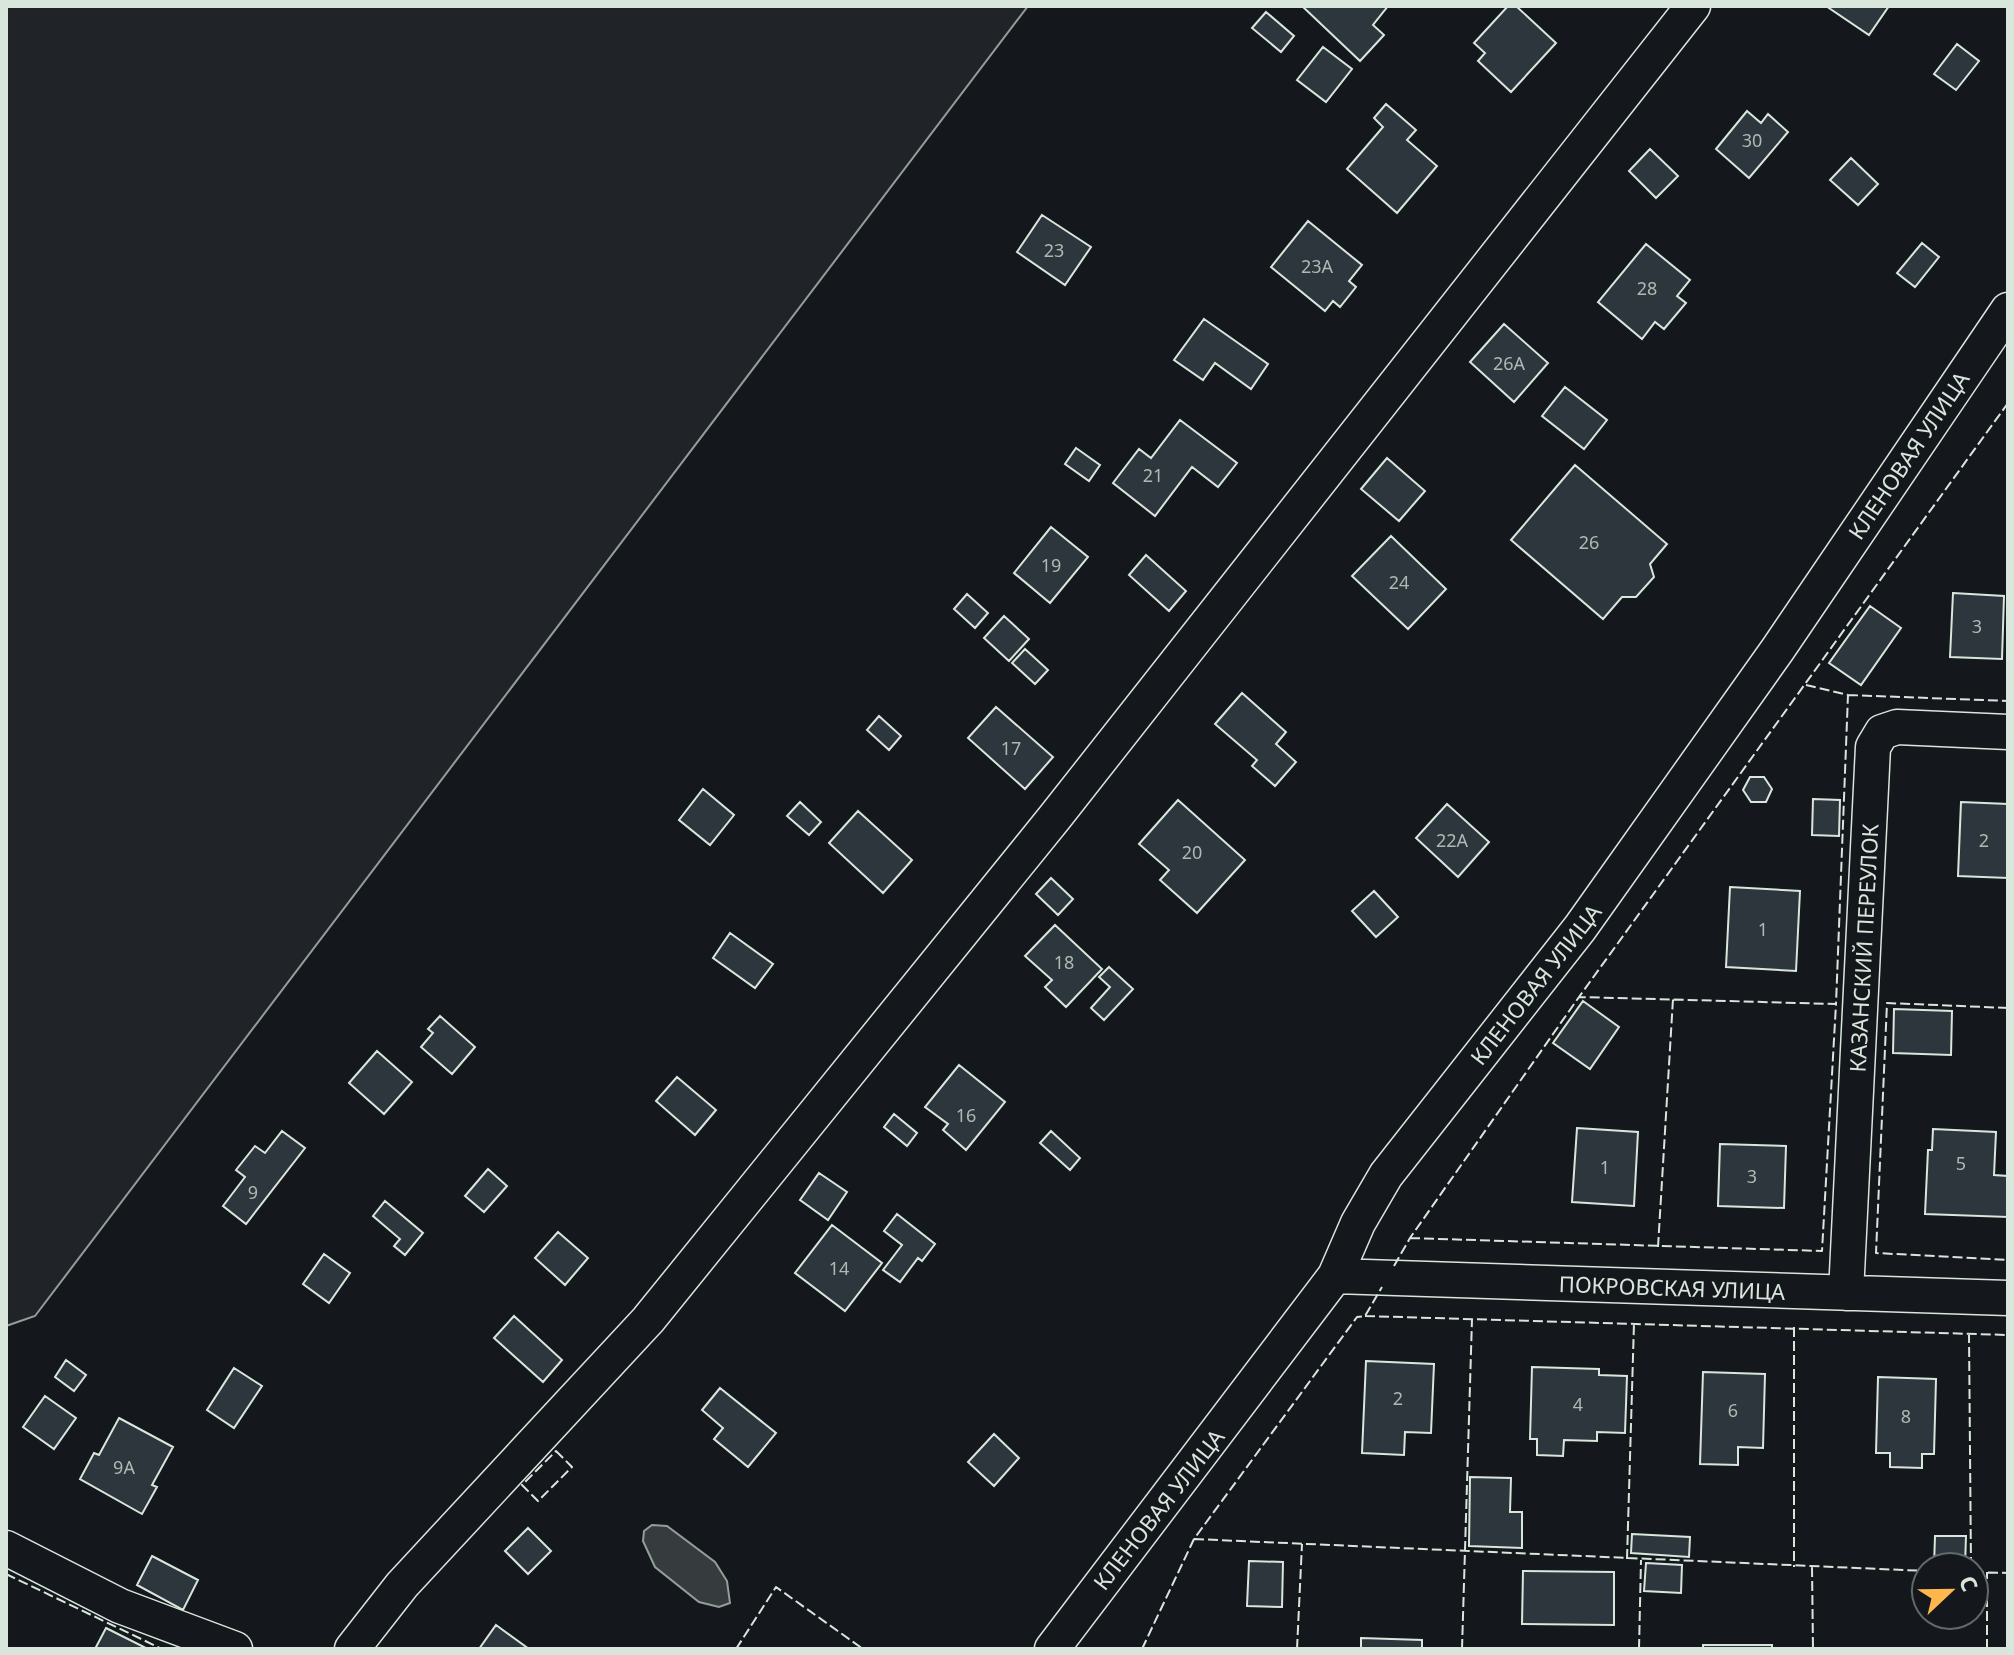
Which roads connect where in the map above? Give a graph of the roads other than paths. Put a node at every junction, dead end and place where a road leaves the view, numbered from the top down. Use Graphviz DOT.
graph roads {
  1 [pos="1693,6"];
  2 [pos="2008,310"];
  3 [pos="2008,732"];
  4 [pos="1335,1276"];
  5 [pos="1846,1293"];
  6 [pos="2008,1298"];
  7 [pos="6,1548"];
  8 [pos="235,1649"];
  9 [pos="352,1649"];
  10 [pos="1052,1649"];
  1 -- 9 [label="street"];
  2 -- 4 [label="street, КЛЕНОВАЯ УЛИЦА"];
  3 -- 5 [label="street, КАЗАНСКИЙ ПЕРЕУЛОК"];
  4 -- 5 [label="street, ПОКРОВСКАЯ УЛИЦА"];
  4 -- 10 [label="street, КЛЕНОВАЯ УЛИЦА"];
  5 -- 6 [label="street, ПОКРОВСКАЯ УЛИЦА"];
  7 -- 8 [label="street"];
}
